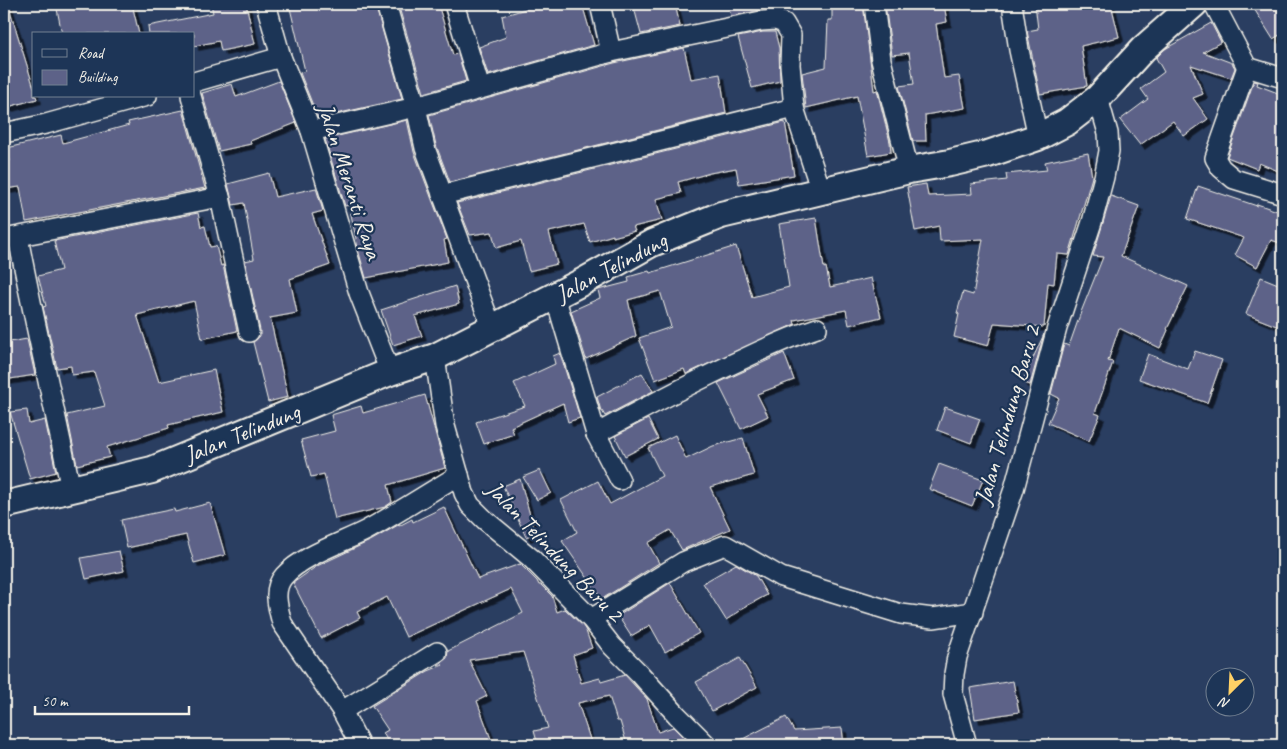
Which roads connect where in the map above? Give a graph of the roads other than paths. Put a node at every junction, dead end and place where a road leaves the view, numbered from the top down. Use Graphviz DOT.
graph roads {
  1 [pos="266,4"];
  2 [pos="386,4"];
  3 [pos="454,4"];
  4 [pos="600,4"];
  5 [pos="874,4"];
  6 [pos="1012,4"];
  7 [pos="1194,4"];
  8 [pos="1214,4"];
  9 [pos="611,52"];
  10 [pos="281,56"];
  11 [pos="1247,67"];
  12 [pos="1283,78"];
  13 [pos="195,82"];
  14 [pos="480,88"];
  15 [pos="139,98"];
  16 [pos="192,98"];
  17 [pos="1098,98"];
  18 [pos="416,107"];
  19 [pos="794,108"];
  20 [pos="311,131"];
  21 [pos="4,133"];
  22 [pos="1038,137"];
  23 [pos="909,170"];
  24 [pos="820,191"];
  25 [pos="1283,194"];
  26 [pos="442,195"];
  27 [pos="220,197"];
  28 [pos="11,238"];
  29 [pos="555,296"];
  30 [pos="492,328"];
  31 [pos="817,328"];
  32 [pos="249,332"];
  33 [pos="435,357"];
  34 [pos="390,372"];
  35 [pos="596,434"];
  36 [pos="459,475"];
  37 [pos="620,480"];
  38 [pos="71,490"];
  39 [pos="4,505"];
  40 [pos="974,612"];
  41 [pos="591,619"];
  42 [pos="437,652"];
  43 [pos="342,711"];
  44 [pos="360,745"];
  45 [pos="707,745"];
  46 [pos="967,745"];
  1 -- 10 [label="street, Jalan Meranti Raya"];
  2 -- 18 [label="street"];
  3 -- 14 [label="street"];
  4 -- 9 [label="street"];
  5 -- 23 [label="street"];
  6 -- 22 [label="street"];
  7 -- 17 [label="main road, Jalan Telindung"];
  8 -- 11 [label="street"];
  9 -- 14 [label="street"];
  9 -- 19 [label="street"];
  10 -- 13 [label="street"];
  10 -- 20 [label="street, Jalan Meranti Raya"];
  11 -- 12 [label="street"];
  11 -- 25 [label="street"];
  14 -- 18 [label="street"];
  15 -- 21 [label="street"];
  16 -- 27 [label="street"];
  17 -- 22 [label="main road, Jalan Telindung"];
  17 -- 40 [label="street, Jalan Telindung Baru 2"];
  18 -- 20 [label="street"];
  18 -- 26 [label="street"];
  19 -- 24 [label="street"];
  19 -- 26 [label="street"];
  20 -- 34 [label="street, Jalan Meranti Raya"];
  22 -- 23 [label="main road, Jalan Telindung"];
  23 -- 24 [label="main road, Jalan Telindung"];
  24 -- 29 [label="main road, Jalan Telindung"];
  26 -- 30 [label="street"];
  27 -- 28 [label="street"];
  27 -- 32 [label="street"];
  28 -- 38 [label="street"];
  29 -- 30 [label="main road, Jalan Telindung"];
  29 -- 35 [label="street"];
  30 -- 33 [label="main road, Jalan Telindung"];
  31 -- 35 [label="street"];
  33 -- 34 [label="main road, Jalan Telindung"];
  33 -- 36 [label="street, Jalan Telindung Baru 2"];
  34 -- 38 [label="main road, Jalan Telindung"];
  35 -- 37 [label="street"];
  36 -- 41 [label="street, Jalan Telindung Baru 2"];
  36 -- 43 [label="street"];
  38 -- 39 [label="main road, Jalan Telindung"];
  40 -- 41 [label="street"];
  40 -- 46 [label="street, Jalan Telindung Baru 2"];
  41 -- 45 [label="street, Jalan Telindung Baru 2"];
  42 -- 43 [label="street"];
  43 -- 44 [label="street"];
}
